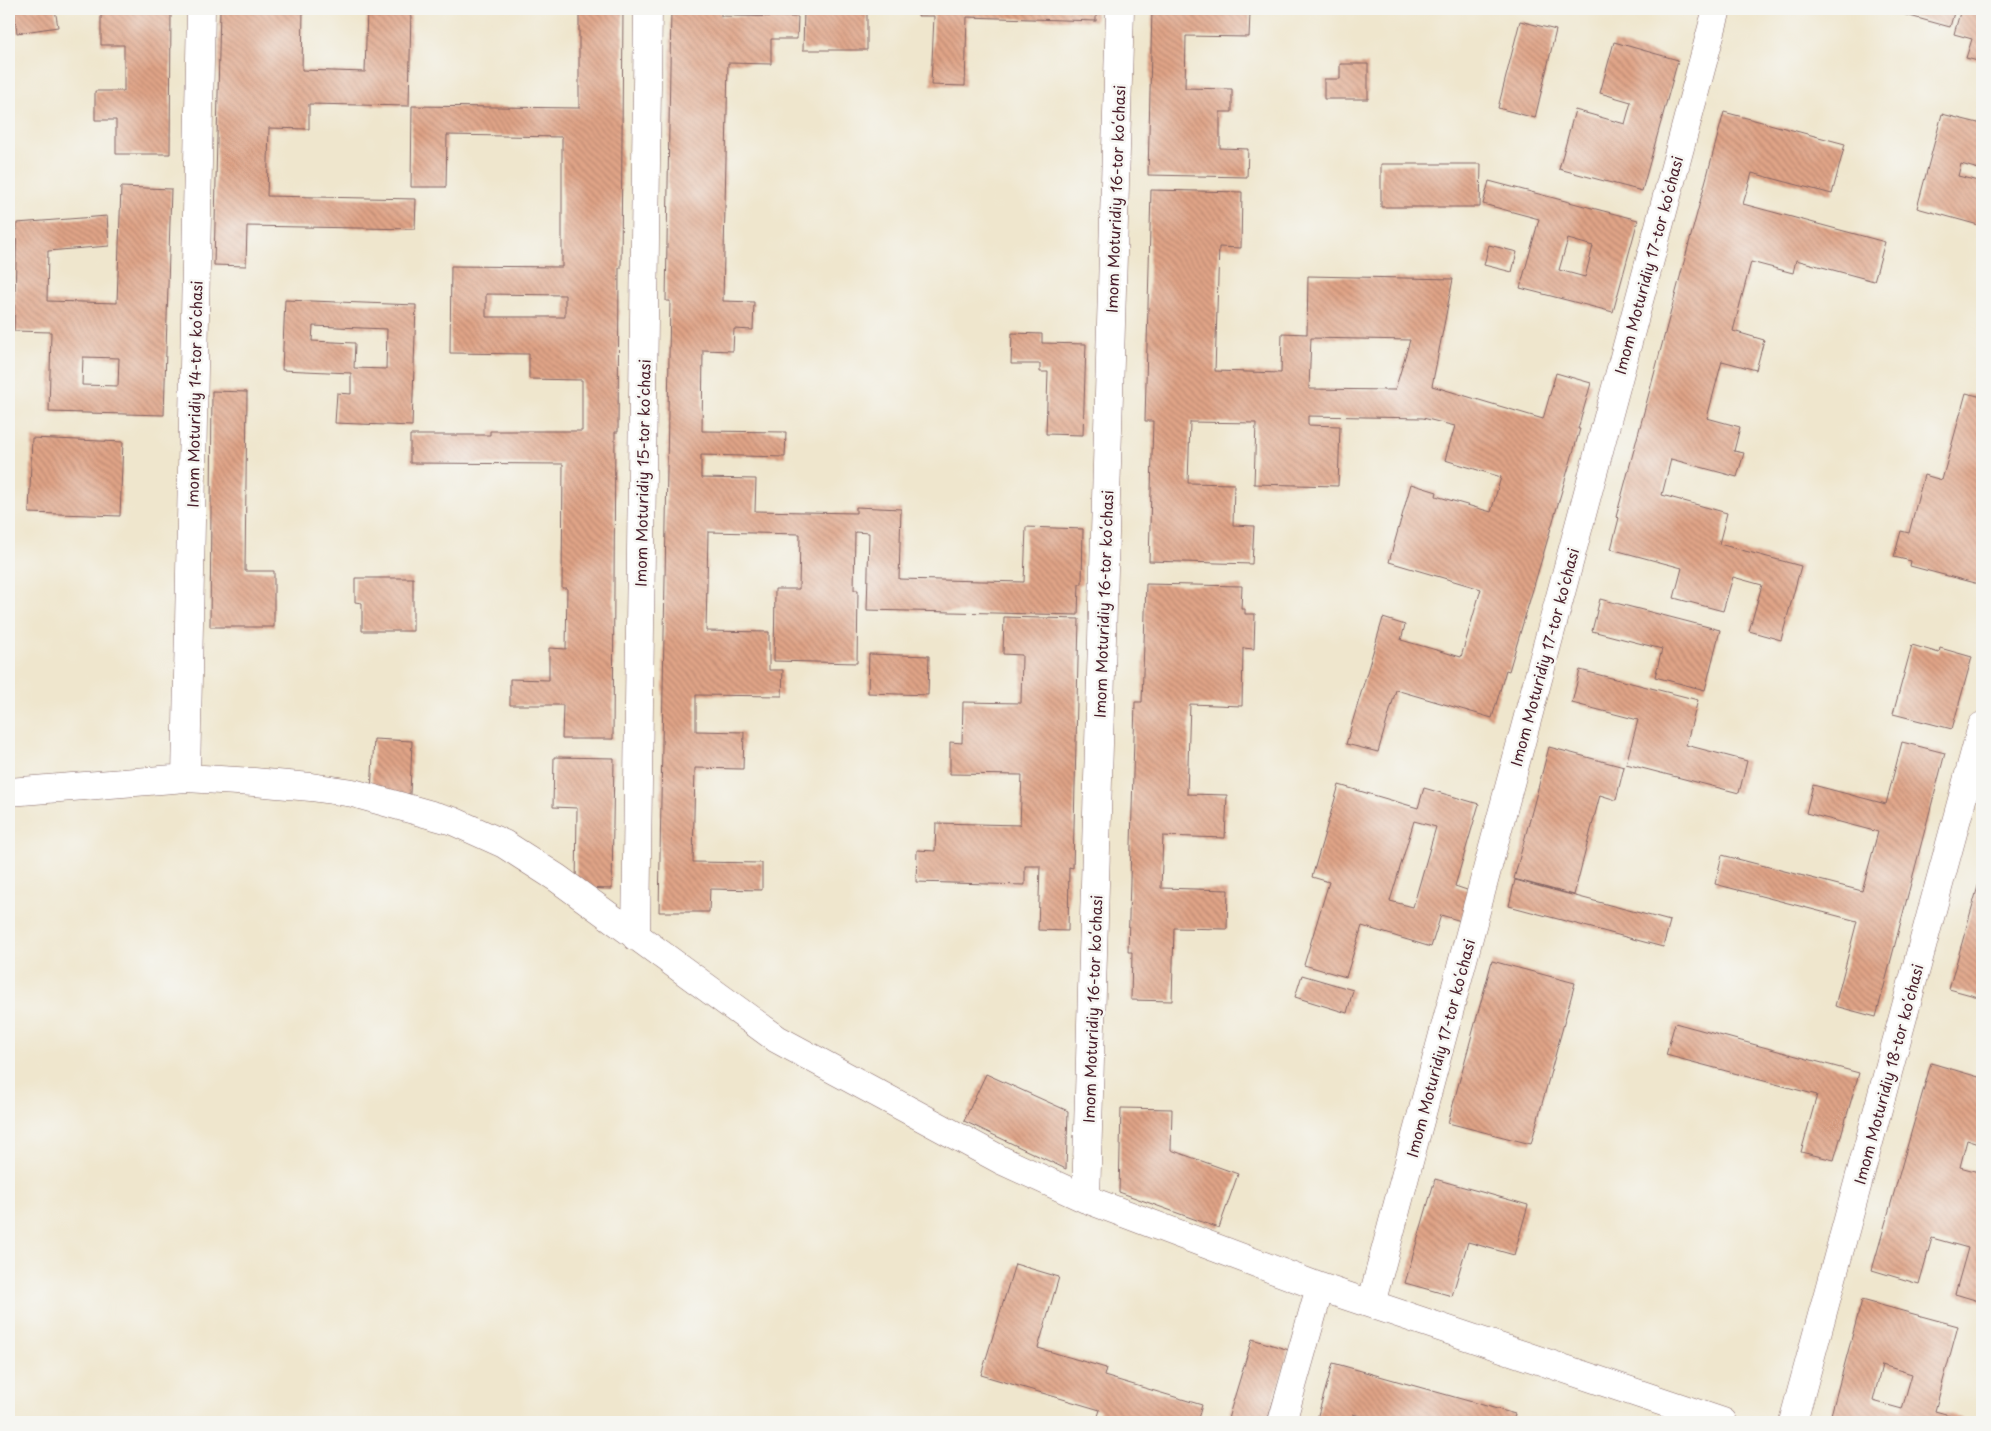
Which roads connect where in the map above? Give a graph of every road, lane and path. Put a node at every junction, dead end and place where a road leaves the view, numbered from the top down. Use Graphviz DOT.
graph roads {
  1 [pos="201,9"];
  2 [pos="648,9"];
  3 [pos="1120,9"];
  4 [pos="1717,9"];
  5 [pos="1982,726"];
  6 [pos="186,778"];
  7 [pos="9,792"];
  8 [pos="636,937"];
  9 [pos="1086,1199"];
  10 [pos="1320,1287"];
  11 [pos="1371,1304"];
  12 [pos="1282,1422"];
  13 [pos="1723,1422"];
  14 [pos="1793,1422"];
  1 -- 6 [label="street, Imom Moturidiy 14-tor koʻchasi"];
  2 -- 8 [label="street, Imom Moturidiy 15-tor koʻchasi"];
  3 -- 9 [label="street, Imom Moturidiy 16-tor koʻchasi"];
  4 -- 11 [label="street, Imom Moturidiy 17-tor koʻchasi"];
  5 -- 14 [label="street, Imom Moturidiy 18-tor koʻchasi"];
  6 -- 7 [label="street"];
  6 -- 8 [label="street"];
  8 -- 9 [label="street"];
  9 -- 10 [label="street"];
  10 -- 11 [label="street"];
  10 -- 12 [label="street"];
  11 -- 13 [label="street"];
}
